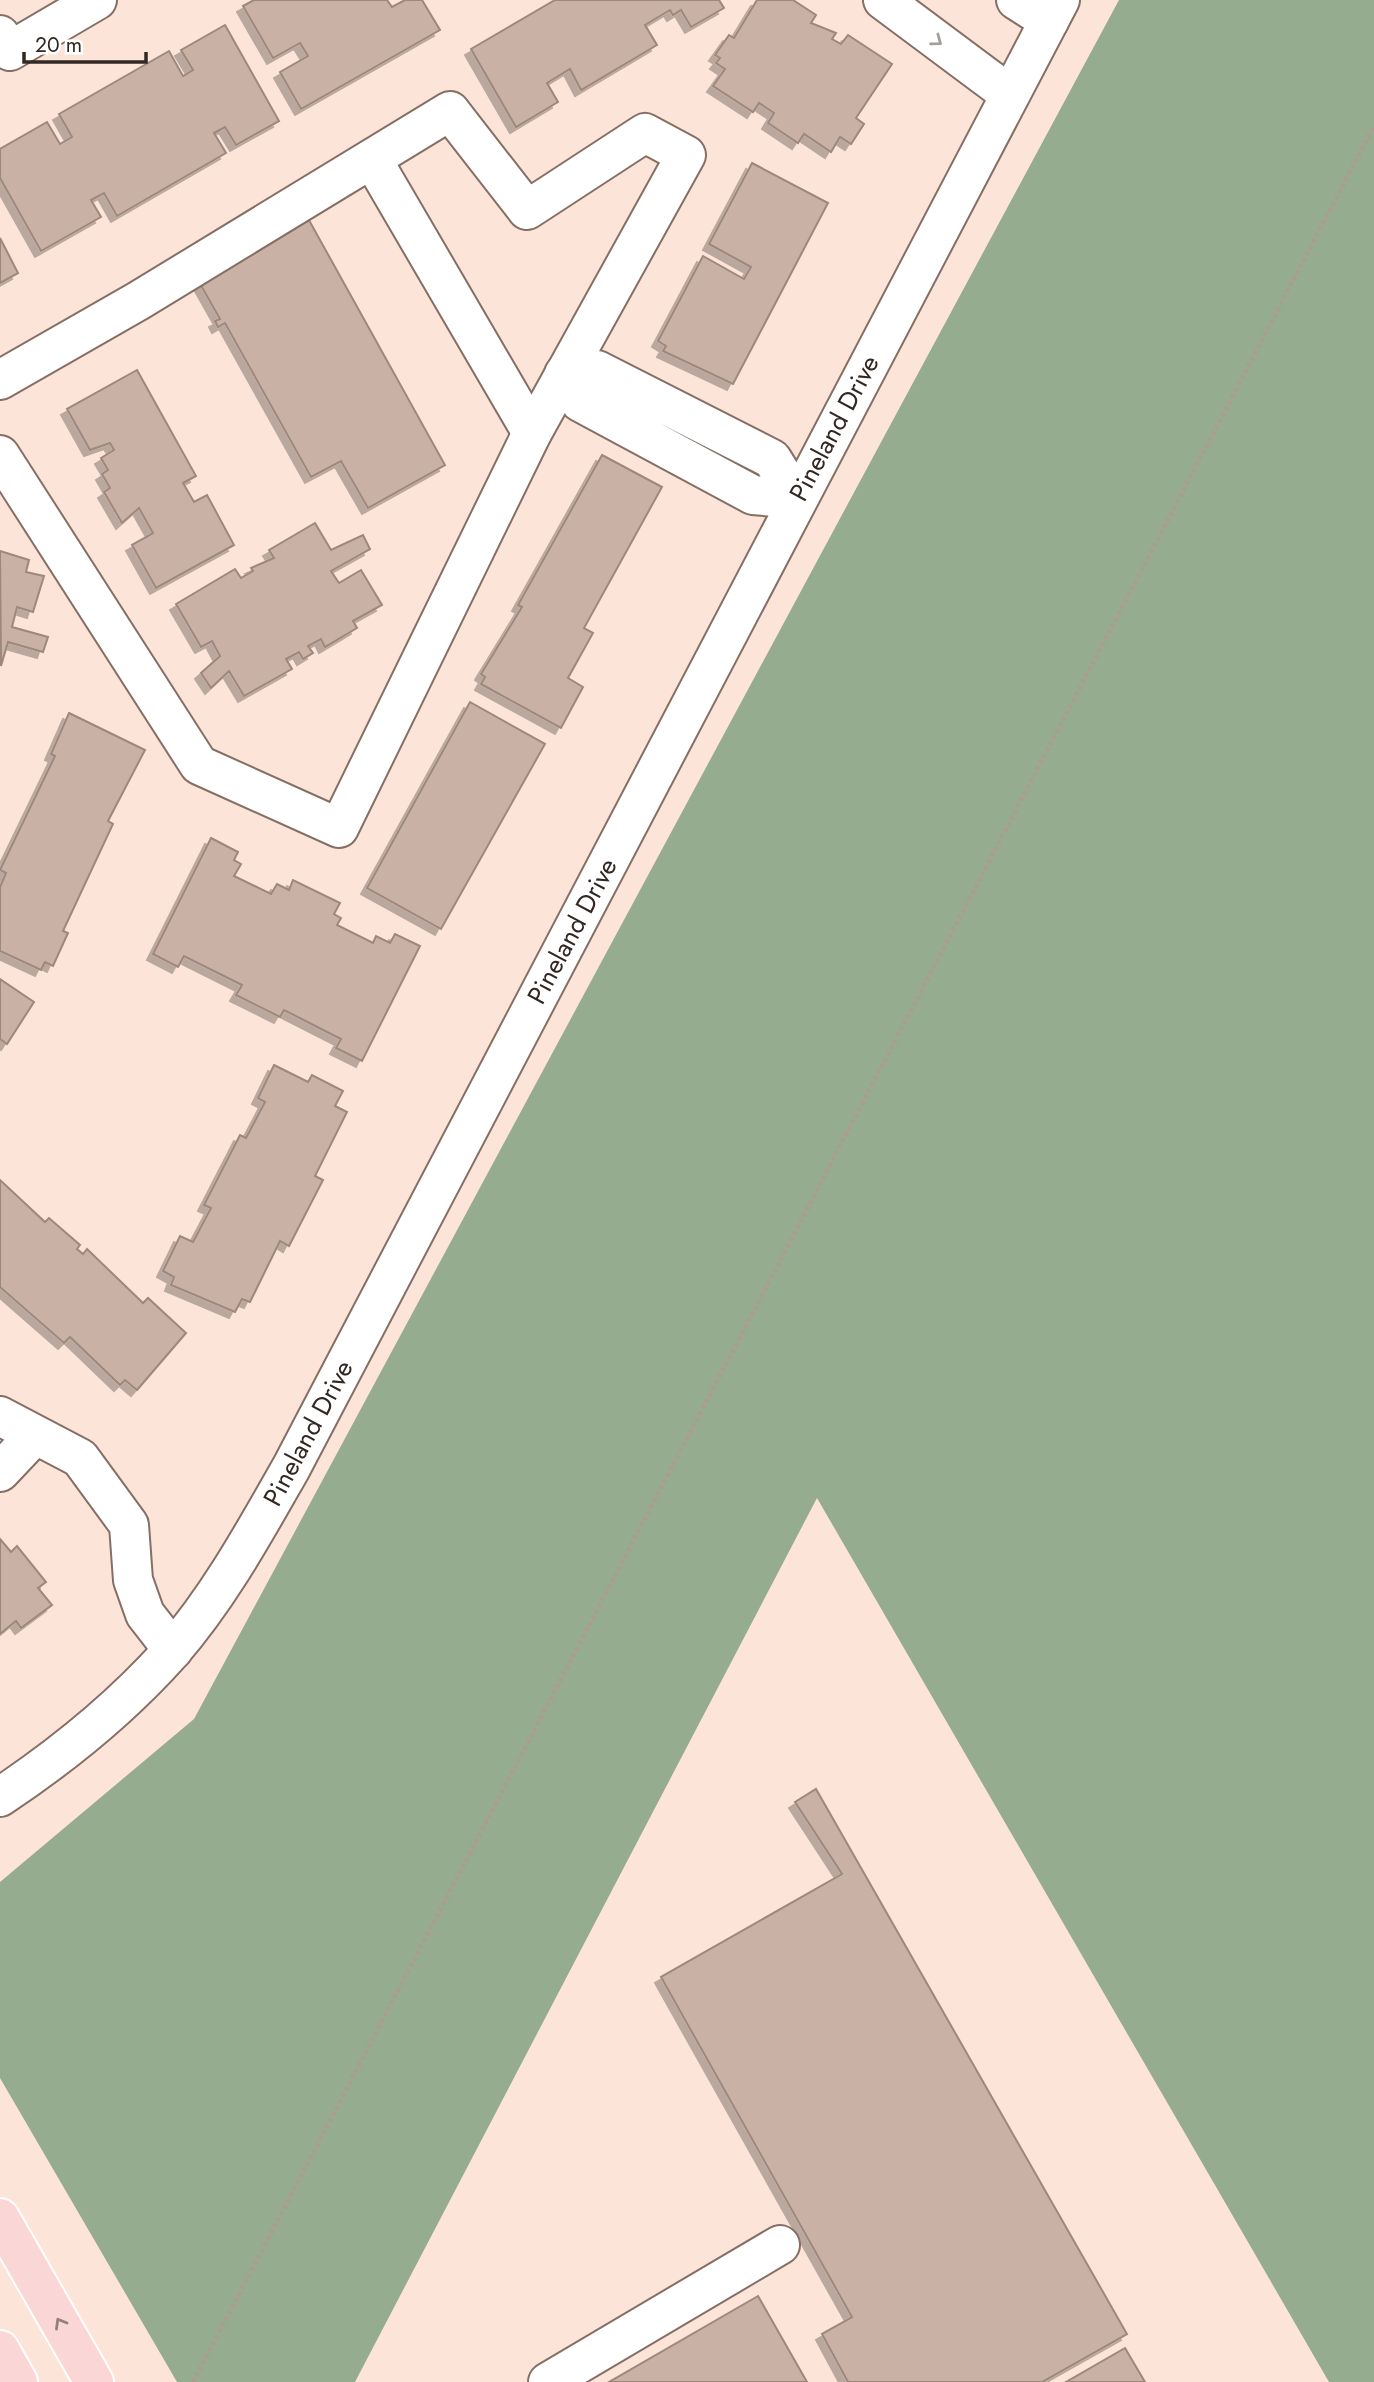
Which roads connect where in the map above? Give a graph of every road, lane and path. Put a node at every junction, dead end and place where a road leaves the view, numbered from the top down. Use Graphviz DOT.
graph roads {
  1 [pos="97,0"];
  2 [pos="883,0"];
  3 [pos="1016,0"];
  4 [pos="1054,11"];
  5 [pos="0,35"];
  6 [pos="1009,94"];
  7 [pos="1374,126"];
  8 [pos="372,159"];
  9 [pos="564,374"];
  10 [pos="0,380"];
  11 [pos="532,433"];
  12 [pos="0,455"];
  13 [pos="797,499"];
  14 [pos="0,1416"];
  15 [pos="36,1435"];
  16 [pos="0,1472"];
  17 [pos="173,1650"];
  18 [pos="0,1797"];
  19 [pos="0,2218"];
  20 [pos="780,2245"];
  21 [pos="0,2350"];
  22 [pos="18,2382"];
  23 [pos="93,2382"];
  24 [pos="193,2382"];
  25 [pos="548,2382"];
  1 -- 5 [label="street"];
  2 -- 6 [label="street, one-way"];
  3 -- 4 [label="street"];
  4 -- 6 [label="street, Pineland Drive"];
  6 -- 13 [label="street, Pineland Drive"];
  7 -- 24 [label="path"];
  8 -- 9 [label="street"];
  8 -- 10 [label="street"];
  8 -- 11 [label="street"];
  9 -- 11 [label="street"];
  9 -- 13 [label="street"];
  11 -- 12 [label="street"];
  13 -- 17 [label="street, Pineland Drive"];
  14 -- 15 [label="street"];
  15 -- 16 [label="street"];
  15 -- 17 [label="street"];
  17 -- 18 [label="street, Pineland Drive"];
  23 -- 19 [label="main road, one-way"];
  20 -- 25 [label="street"];
  21 -- 22 [label="main road"];
}
